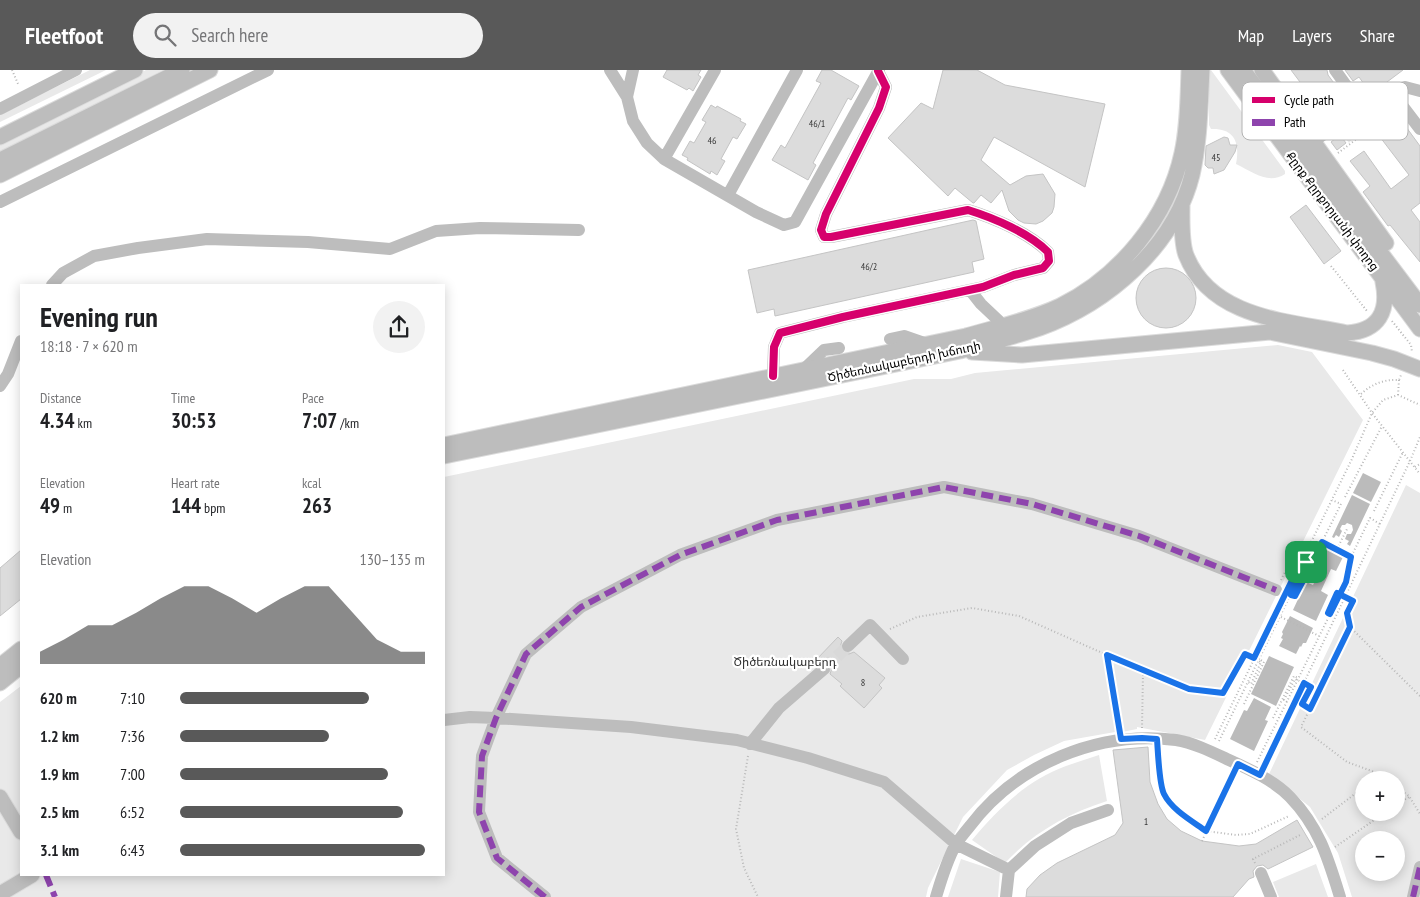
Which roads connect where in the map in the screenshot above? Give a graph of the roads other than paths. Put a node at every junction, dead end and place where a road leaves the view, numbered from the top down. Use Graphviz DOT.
graph roads {
  1 [pos="76,70"];
  2 [pos="135,70"];
  3 [pos="182,70"];
  4 [pos="210,70"];
  5 [pos="268,70"];
  6 [pos="610,70"];
  7 [pos="633,70"];
  8 [pos="715,70"];
  9 [pos="797,70"];
  10 [pos="879,70"];
  11 [pos="1189,70"];
  12 [pos="1202,70"];
  13 [pos="1228,70"];
  14 [pos="1243,70"];
  15 [pos="1262,70"];
  16 [pos="1336,70"];
  17 [pos="1252,82"];
  18 [pos="1270,82"];
  19 [pos="1344,82"];
  20 [pos="1242,89"];
  21 [pos="627,97"];
  22 [pos="0,108"];
  23 [pos="1408,113"];
  24 [pos="1420,129"];
  25 [pos="0,137"];
  26 [pos="1280,140"];
  27 [pos="1296,140"];
  28 [pos="1315,140"];
  29 [pos="1312,142"];
  30 [pos="664,159"];
  31 [pos="0,160"];
  32 [pos="0,175"];
  33 [pos="728,195"];
  34 [pos="0,202"];
  35 [pos="1182,202"];
  36 [pos="579,230"];
  37 [pos="1382,278"];
  38 [pos="53,284"];
  39 [pos="970,290"];
  40 [pos="1420,301"];
  41 [pos="1420,305"];
  42 [pos="999,322"];
  43 [pos="1420,329"];
  44 [pos="890,339"];
  45 [pos="20,344"];
  46 [pos="927,344"];
  47 [pos="839,348"];
  48 [pos="960,351"];
  49 [pos="1416,363"];
  50 [pos="802,370"];
  51 [pos="774,376"];
  52 [pos="0,386"];
  53 [pos="445,445"];
  54 [pos="445,456"];
  55 [pos="1283,593"];
  56 [pos="848,646"];
  57 [pos="20,650"];
  58 [pos="903,659"];
  59 [pos="0,666"];
  60 [pos="20,667"];
  61 [pos="824,669"];
  62 [pos="0,683"];
  63 [pos="496,718"];
  64 [pos="445,720"];
  65 [pos="750,744"];
  66 [pos="0,797"];
  67 [pos="1108,810"];
  68 [pos="20,830"];
  69 [pos="956,844"];
  70 [pos="1420,867"];
  71 [pos="1009,870"];
  72 [pos="1261,873"];
  73 [pos="30,876"];
  74 [pos="0,894"];
  75 [pos="545,897"];
  76 [pos="936,897"];
  77 [pos="1006,897"];
  78 [pos="1271,897"];
  79 [pos="1340,897"];
  80 [pos="1413,897"];
  1 -- 22 [label="street"];
  2 -- 25 [label="main road"];
  3 -- 31 [label="main road"];
  4 -- 32 [label="main road"];
  5 -- 34 [label="street"];
  6 -- 21 [label="street"];
  7 -- 21 [label="street"];
  8 -- 30 [label="street"];
  9 -- 33 [label="street"];
  10 -- 33 [label="street"];
  10 -- 39 [label="street"];
  11 -- 46 [label="main road, Ծիծեռնակաբերդի խճուղի"];
  12 -- 35 [label="main road, Ծիծեռնակաբերդի խճուղի"];
  13 -- 20 [label="main road, Քըրք Քըրքորյանի փողոց"];
  14 -- 17 [label="main road, Քըրք Քըրքորյանի փողոց"];
  15 -- 18 [label="main road"];
  16 -- 19 [label="street"];
  21 -- 30 [label="street"];
  23 -- 24 [label="street"];
  26 -- 37 [label="main road, Քըրք Քըրքորյանի փողոց"];
  27 -- 41 [label="main road, Քըրք Քըրքորյանի փողոց"];
  28 -- 29 [label="street"];
  29 -- 40 [label="main road"];
  30 -- 33 [label="street"];
  35 -- 37 [label="main road"];
  35 -- 48 [label="main road, Ծիծեռնակաբերդի խճուղի"];
  36 -- 38 [label="street"];
  37 -- 43 [label="main road, Քըրք Քըրքորյանի փողոց"];
  39 -- 42 [label="street"];
  39 -- 51 [label="street"];
  44 -- 46 [label="street"];
  45 -- 52 [label="street"];
  46 -- 50 [label="main road, Ծիծեռնակաբերդի խճուղի"];
  47 -- 50 [label="street"];
  48 -- 49 [label="main road"];
  48 -- 54 [label="main road, Ծիծեռնակաբերդի խճուղի"];
  50 -- 51 [label="main road, Ծիծեռնակաբերդի խճուղի"];
  51 -- 53 [label="main road, Ծիծեռնակաբերդի խճուղի"];
  55 -- 63 [label="street"];
  56 -- 58 [label="street"];
  57 -- 59 [label="main road"];
  60 -- 62 [label="main road"];
  61 -- 65 [label="street"];
  63 -- 64 [label="street"];
  63 -- 65 [label="street"];
  63 -- 75 [label="street"];
  65 -- 69 [label="street"];
  66 -- 68 [label="main road"];
  67 -- 71 [label="street"];
  69 -- 71 [label="street"];
  69 -- 76 [label="street"];
  69 -- 79 [label="street"];
  70 -- 80 [label="street"];
  71 -- 77 [label="street"];
  72 -- 78 [label="street"];
  73 -- 74 [label="main road"];
}
